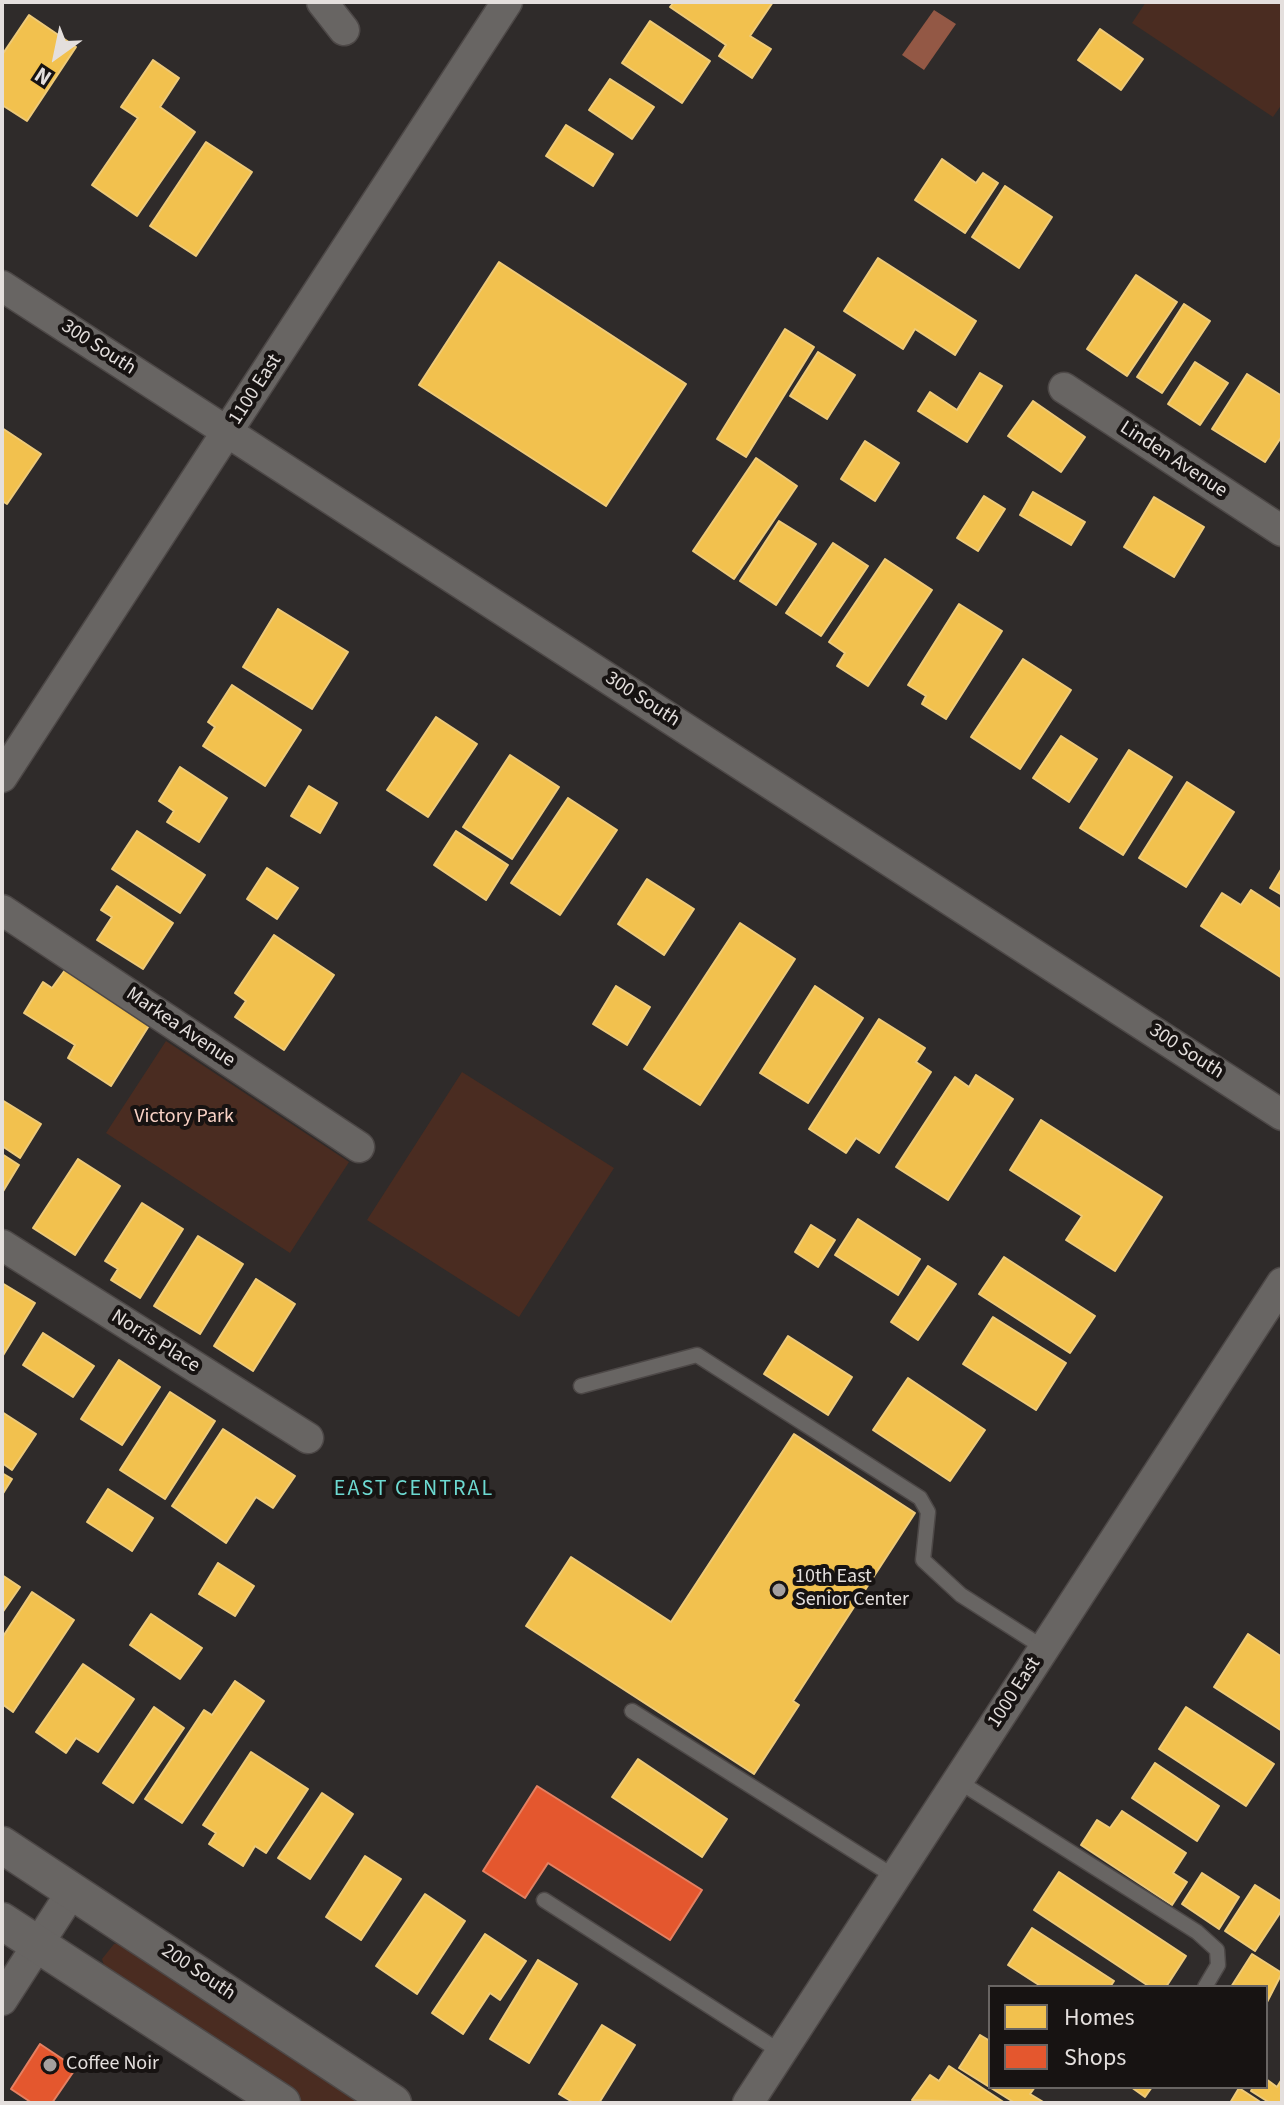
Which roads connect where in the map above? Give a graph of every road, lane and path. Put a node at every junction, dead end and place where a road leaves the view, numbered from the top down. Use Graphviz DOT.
graph roads {
  1 [pos="322,2"];
  2 [pos="507,2"];
  3 [pos="344,30"];
  4 [pos="2,286"];
  5 [pos="1064,388"];
  6 [pos="228,433"];
  7 [pos="1282,531"];
  8 [pos="2,777"];
  9 [pos="2,910"];
  10 [pos="1282,1115"];
  11 [pos="359,1147"];
  12 [pos="2,1245"];
  13 [pos="1282,1283"];
  14 [pos="581,1386"];
  15 [pos="308,1438"];
  16 [pos="1044,1648"];
  17 [pos="632,1711"];
  18 [pos="958,1781"];
  19 [pos="2,1845"];
  20 [pos="895,1877"];
  21 [pos="73,1890"];
  22 [pos="544,1900"];
  23 [pos="2,1921"];
  24 [pos="38,1944"];
  25 [pos="1206,1985"];
  26 [pos="2,2000"];
  27 [pos="781,2052"];
  28 [pos="282,2103"];
  29 [pos="393,2103"];
  30 [pos="748,2103"];
  1 -- 3 [label="street"];
  2 -- 6 [label="street, 1100 East"];
  4 -- 6 [label="street, 300 South"];
  5 -- 7 [label="street, Linden Avenue"];
  6 -- 8 [label="street, 1100 East"];
  6 -- 10 [label="street, 300 South"];
  9 -- 11 [label="street, Markea Avenue"];
  12 -- 15 [label="street, Norris Place"];
  13 -- 16 [label="street, 1000 East"];
  14 -- 16 [label="lane"];
  16 -- 18 [label="street, 1000 East"];
  17 -- 20 [label="lane"];
  18 -- 20 [label="street, 1000 East"];
  18 -- 25 [label="lane"];
  19 -- 21 [label="street, 200 South"];
  20 -- 27 [label="street, 1000 East"];
  21 -- 24 [label="street"];
  21 -- 29 [label="street, 200 South"];
  22 -- 27 [label="lane"];
  23 -- 24 [label="street"];
  24 -- 26 [label="street"];
  24 -- 28 [label="street"];
  27 -- 30 [label="street, 1000 East"];
}
